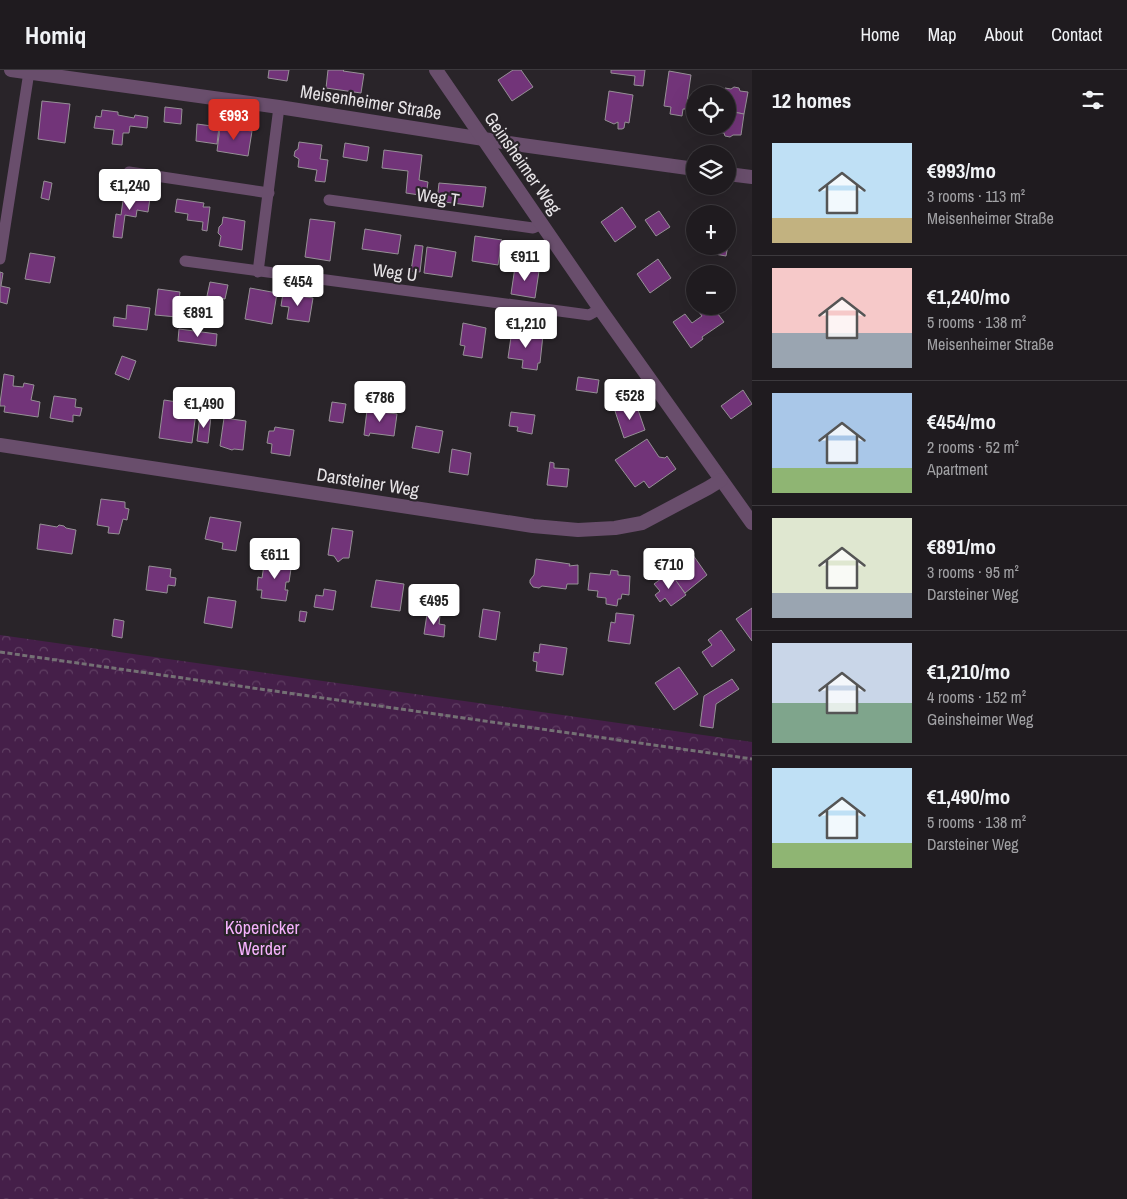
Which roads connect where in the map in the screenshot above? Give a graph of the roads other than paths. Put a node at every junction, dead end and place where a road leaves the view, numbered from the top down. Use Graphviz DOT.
graph roads {
  1 [pos="11,70"];
  2 [pos="436,70"];
  3 [pos="29,72"];
  4 [pos="278,107"];
  5 [pos="483,138"];
  6 [pos="686,168"];
  7 [pos="129,172"];
  8 [pos="736,175"];
  9 [pos="752,177"];
  10 [pos="269,192"];
  11 [pos="329,200"];
  12 [pos="542,224"];
  13 [pos="0,259"];
  14 [pos="185,261"];
  15 [pos="258,272"];
  16 [pos="600,308"];
  17 [pos="0,445"];
  18 [pos="720,480"];
  19 [pos="752,523"];
  1 -- 3 [label="street, Meisenheimer Straße"];
  2 -- 5 [label="street, Geinsheimer Weg"];
  3 -- 4 [label="street, Meisenheimer Straße"];
  3 -- 13 [label="lane"];
  4 -- 5 [label="street, Meisenheimer Straße"];
  4 -- 10 [label="lane"];
  5 -- 6 [label="street, Meisenheimer Straße"];
  5 -- 12 [label="street, Geinsheimer Weg"];
  7 -- 10 [label="lane"];
  8 -- 9 [label="street"];
  10 -- 15 [label="lane"];
  11 -- 12 [label="lane, Weg T"];
  12 -- 16 [label="street, Geinsheimer Weg"];
  14 -- 15 [label="lane, Weg U"];
  15 -- 16 [label="lane, Weg U"];
  16 -- 18 [label="street, Geinsheimer Weg"];
  17 -- 18 [label="street, Darsteiner Weg"];
  18 -- 19 [label="street, Geinsheimer Weg"];
}
